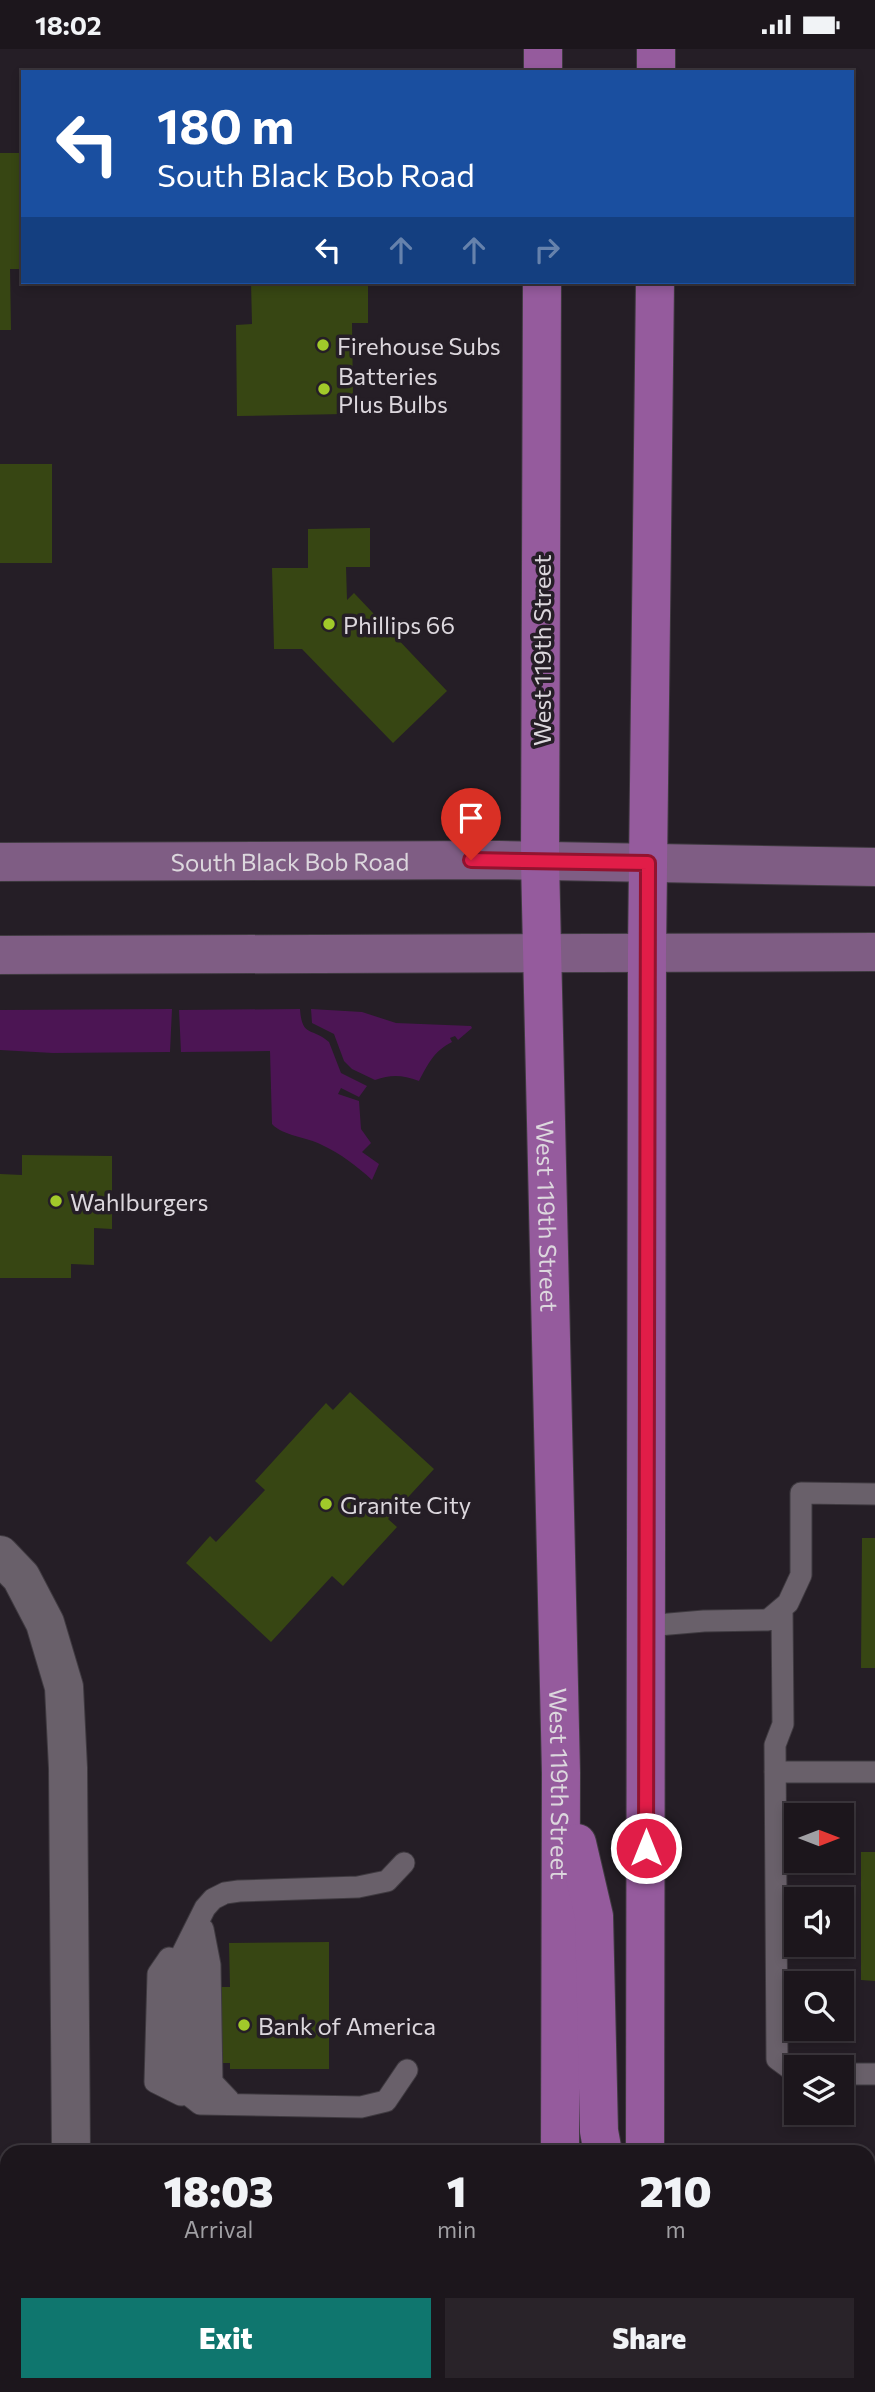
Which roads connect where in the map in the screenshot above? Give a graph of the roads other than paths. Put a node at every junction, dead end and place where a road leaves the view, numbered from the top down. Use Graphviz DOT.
graph roads {
  1 [pos="543,49"];
  2 [pos="656,49"];
  3 [pos="543,70"];
  4 [pos="656,70"];
  5 [pos="542,284"];
  6 [pos="654,284"];
  7 [pos="540,861"];
  8 [pos="0,862"];
  9 [pos="648,863"];
  10 [pos="875,867"];
  11 [pos="648,951"];
  12 [pos="875,952"];
  13 [pos="541,953"];
  14 [pos="0,955"];
  15 [pos="875,1494"];
  16 [pos="0,1555"];
  17 [pos="782,1608"];
  18 [pos="646,1626"];
  19 [pos="775,1772"];
  20 [pos="875,1772"];
  21 [pos="561,1773"];
  22 [pos="404,1863"];
  23 [pos="200,1917"];
  24 [pos="784,2064"];
  25 [pos="407,2070"];
  26 [pos="854,2074"];
  27 [pos="875,2074"];
  28 [pos="236,2107"];
  29 [pos="71,2145"];
  30 [pos="560,2145"];
  31 [pos="602,2145"];
  32 [pos="645,2145"];
  1 -- 3 [label="main road"];
  2 -- 4 [label="main road"];
  5 -- 7 [label="main road, West 119th Street"];
  6 -- 9 [label="main road"];
  7 -- 8 [label="main road, South Black Bob Road"];
  7 -- 9 [label="main road, South Black Bob Road"];
  7 -- 13 [label="main road, West 119th Street"];
  9 -- 10 [label="main road, South Black Bob Road"];
  9 -- 11 [label="main road"];
  11 -- 12 [label="main road"];
  11 -- 13 [label="main road"];
  11 -- 18 [label="main road"];
  13 -- 14 [label="main road"];
  13 -- 21 [label="main road, West 119th Street"];
  15 -- 17 [label="lane"];
  16 -- 29 [label="street"];
  17 -- 18 [label="lane"];
  17 -- 19 [label="lane"];
  18 -- 32 [label="main road"];
  19 -- 20 [label="lane"];
  19 -- 24 [label="lane"];
  21 -- 30 [label="main road, West 119th Street"];
  21 -- 31 [label="main road"];
  22 -- 23 [label="lane"];
  23 -- 28 [label="lane"];
  23 -- 28 [label="lane"];
  25 -- 28 [label="lane"];
  26 -- 27 [label="lane"];
}
